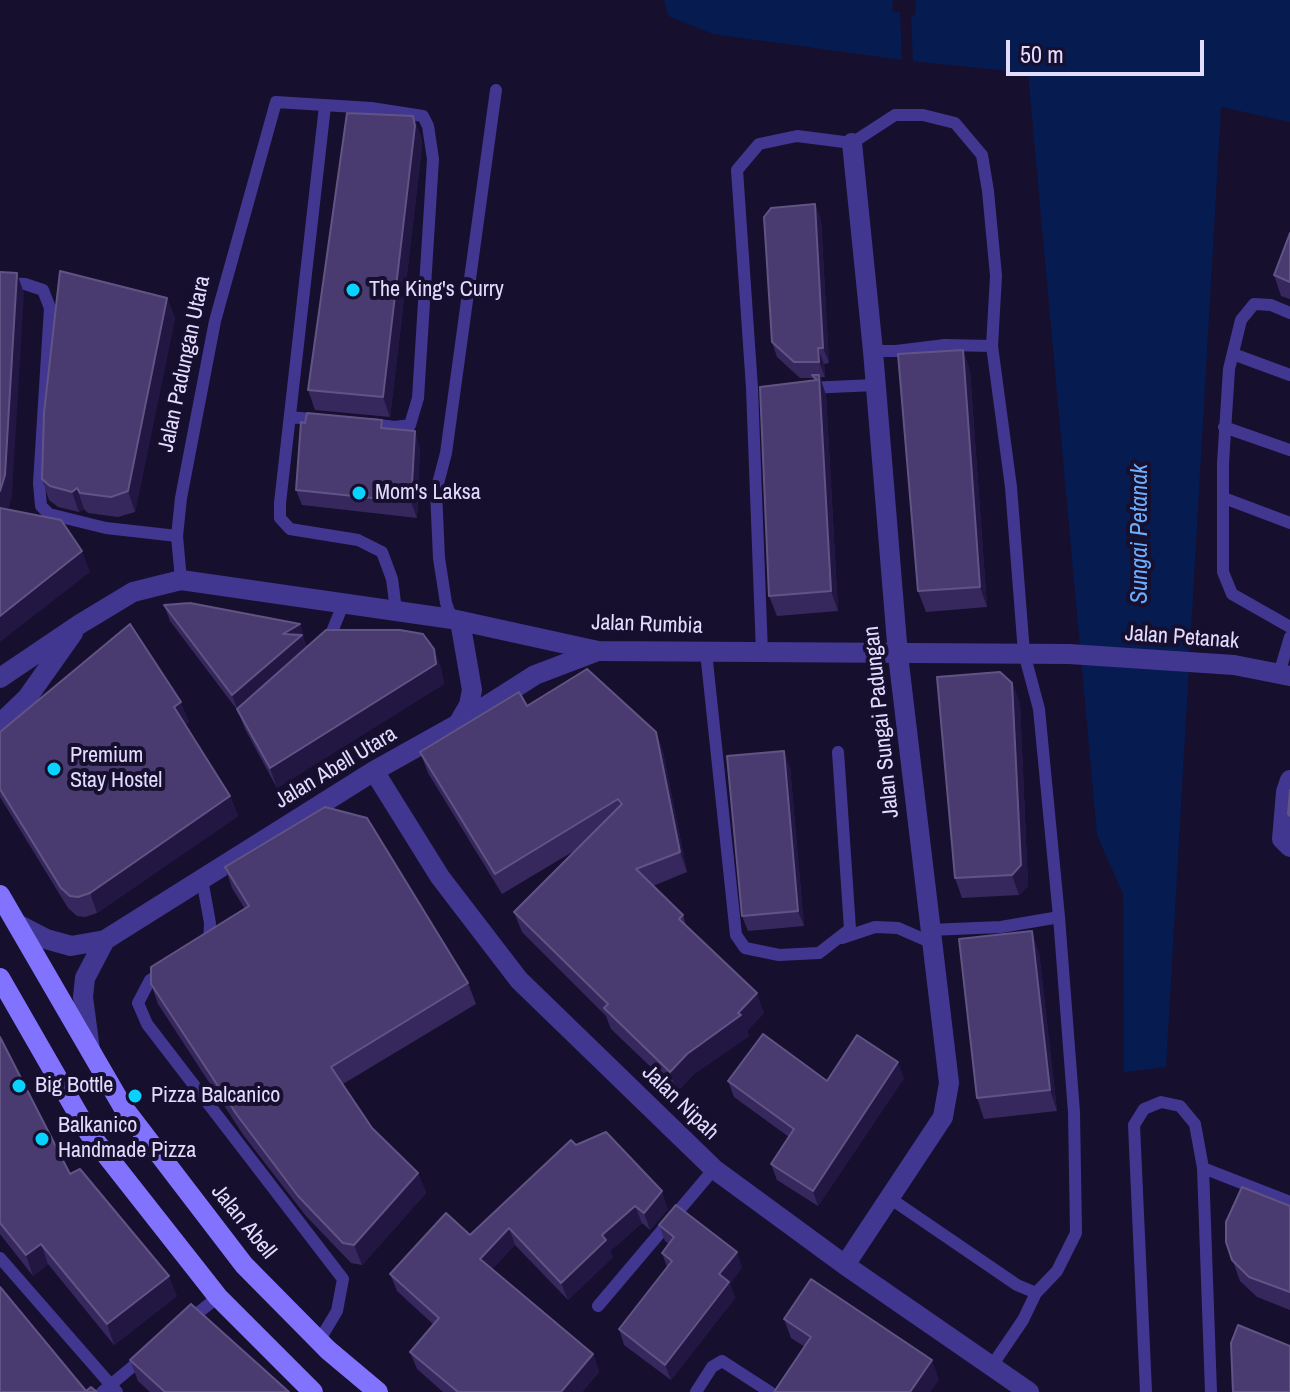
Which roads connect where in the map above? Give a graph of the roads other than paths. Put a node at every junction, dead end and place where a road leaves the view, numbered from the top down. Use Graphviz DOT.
graph roads {
  1 [pos="496,90"];
  2 [pos="325,106"];
  3 [pos="852,143"];
  4 [pos="0,283"];
  5 [pos="1290,313"];
  6 [pos="992,346"];
  7 [pos="873,351"];
  8 [pos="1233,354"];
  9 [pos="1290,375"];
  10 [pos="876,385"];
  11 [pos="752,388"];
  12 [pos="766,388"];
  13 [pos="793,388"];
  14 [pos="290,417"];
  15 [pos="335,421"];
  16 [pos="365,424"];
  17 [pos="1224,427"];
  18 [pos="1290,450"];
  19 [pos="1224,498"];
  20 [pos="1290,523"];
  21 [pos="177,536"];
  22 [pos="181,580"];
  23 [pos="344,602"];
  24 [pos="396,610"];
  25 [pos="456,620"];
  26 [pos="80,624"];
  27 [pos="1290,627"];
  28 [pos="1290,637"];
  29 [pos="598,651"];
  30 [pos="706,652"];
  31 [pos="762,653"];
  32 [pos="1024,653"];
  33 [pos="1069,654"];
  34 [pos="315,655"];
  35 [pos="898,655"];
  36 [pos="1284,675"];
  37 [pos="0,678"];
  38 [pos="0,724"];
  39 [pos="458,724"];
  40 [pos="838,752"];
  41 [pos="374,771"];
  42 [pos="1290,780"];
  43 [pos="1290,847"];
  44 [pos="202,879"];
  45 [pos="0,895"];
  46 [pos="1059,917"];
  47 [pos="19,925"];
  48 [pos="930,936"];
  49 [pos="105,940"];
  50 [pos="836,941"];
  51 [pos="197,954"];
  52 [pos="173,967"];
  53 [pos="0,978"];
  54 [pos="90,1051"];
  55 [pos="1203,1168"];
  56 [pos="714,1169"];
  57 [pos="891,1199"];
  58 [pos="1290,1202"];
  59 [pos="0,1258"];
  60 [pos="845,1265"];
  61 [pos="1036,1293"];
  62 [pos="218,1297"];
  63 [pos="598,1306"];
  64 [pos="182,1326"];
  65 [pos="319,1341"];
  66 [pos="158,1346"];
  67 [pos="991,1367"];
  68 [pos="110,1390"];
  69 [pos="313,1392"];
  70 [pos="378,1392"];
  71 [pos="696,1392"];
  72 [pos="770,1392"];
  73 [pos="1029,1392"];
  74 [pos="1146,1392"];
  75 [pos="1211,1392"];
  1 -- 25 [label="lane"];
  2 -- 14 [label="lane"];
  2 -- 16 [label="lane, Jalan Padungan Utara"];
  2 -- 21 [label="lane, Jalan Padungan Utara"];
  3 -- 6 [label="lane"];
  3 -- 7 [label="street, Jalan Sungai Padungan"];
  3 -- 11 [label="lane"];
  4 -- 21 [label="lane"];
  5 -- 8 [label="lane"];
  6 -- 7 [label="lane"];
  6 -- 32 [label="lane"];
  7 -- 10 [label="street, Jalan Sungai Padungan"];
  8 -- 9 [label="lane"];
  8 -- 17 [label="lane"];
  10 -- 13 [label="lane"];
  10 -- 35 [label="street, Jalan Sungai Padungan"];
  11 -- 12 [label="lane"];
  11 -- 31 [label="lane"];
  14 -- 15 [label="lane"];
  14 -- 24 [label="lane"];
  17 -- 18 [label="lane"];
  17 -- 19 [label="lane"];
  19 -- 20 [label="lane"];
  19 -- 27 [label="lane"];
  21 -- 22 [label="lane, Jalan Padungan Utara"];
  22 -- 23 [label="street, Jalan Rumbia"];
  22 -- 26 [label="street"];
  23 -- 24 [label="street, Jalan Rumbia"];
  23 -- 34 [label="lane"];
  24 -- 25 [label="street, Jalan Rumbia"];
  25 -- 29 [label="street, Jalan Rumbia"];
  25 -- 39 [label="street"];
  26 -- 37 [label="street"];
  26 -- 38 [label="street"];
  28 -- 36 [label="lane"];
  29 -- 30 [label="street, Jalan Rumbia"];
  29 -- 39 [label="street, Jalan Abell Utara"];
  30 -- 31 [label="street, Jalan Rumbia"];
  30 -- 50 [label="lane"];
  31 -- 35 [label="street, Jalan Rumbia"];
  32 -- 33 [label="street, Jalan Rumbia"];
  32 -- 35 [label="street, Jalan Rumbia"];
  32 -- 46 [label="lane"];
  33 -- 36 [label="street, Jalan Petanak"];
  35 -- 48 [label="street, Jalan Sungai Padungan"];
  39 -- 41 [label="street, Jalan Abell Utara"];
  40 -- 50 [label="lane"];
  41 -- 44 [label="street, Jalan Abell Utara"];
  41 -- 56 [label="street, Jalan Nipah"];
  42 -- 43 [label="street"];
  44 -- 49 [label="street, Jalan Abell Utara"];
  44 -- 51 [label="lane"];
  45 -- 47 [label="main road, Jalan Abell"];
  46 -- 48 [label="lane"];
  46 -- 61 [label="lane"];
  47 -- 49 [label="street"];
  47 -- 54 [label="main road, Jalan Abell"];
  48 -- 50 [label="lane"];
  48 -- 57 [label="street, Jalan Sungai Padungan"];
  49 -- 54 [label="street"];
  52 -- 65 [label="lane"];
  53 -- 62 [label="main road"];
  54 -- 65 [label="main road, Jalan Abell"];
  55 -- 58 [label="lane"];
  55 -- 74 [label="lane"];
  55 -- 75 [label="lane"];
  56 -- 60 [label="street, Jalan Nipah"];
  56 -- 63 [label="lane"];
  57 -- 60 [label="street, Jalan Sungai Padungan"];
  57 -- 61 [label="lane"];
  59 -- 68 [label="lane"];
  60 -- 67 [label="street, Jalan Nipah"];
  61 -- 67 [label="lane"];
  62 -- 64 [label="lane"];
  62 -- 69 [label="main road"];
  65 -- 70 [label="main road, Jalan Abell"];
  66 -- 68 [label="lane"];
  67 -- 73 [label="street, Jalan Nipah"];
  71 -- 72 [label="lane"];
}
